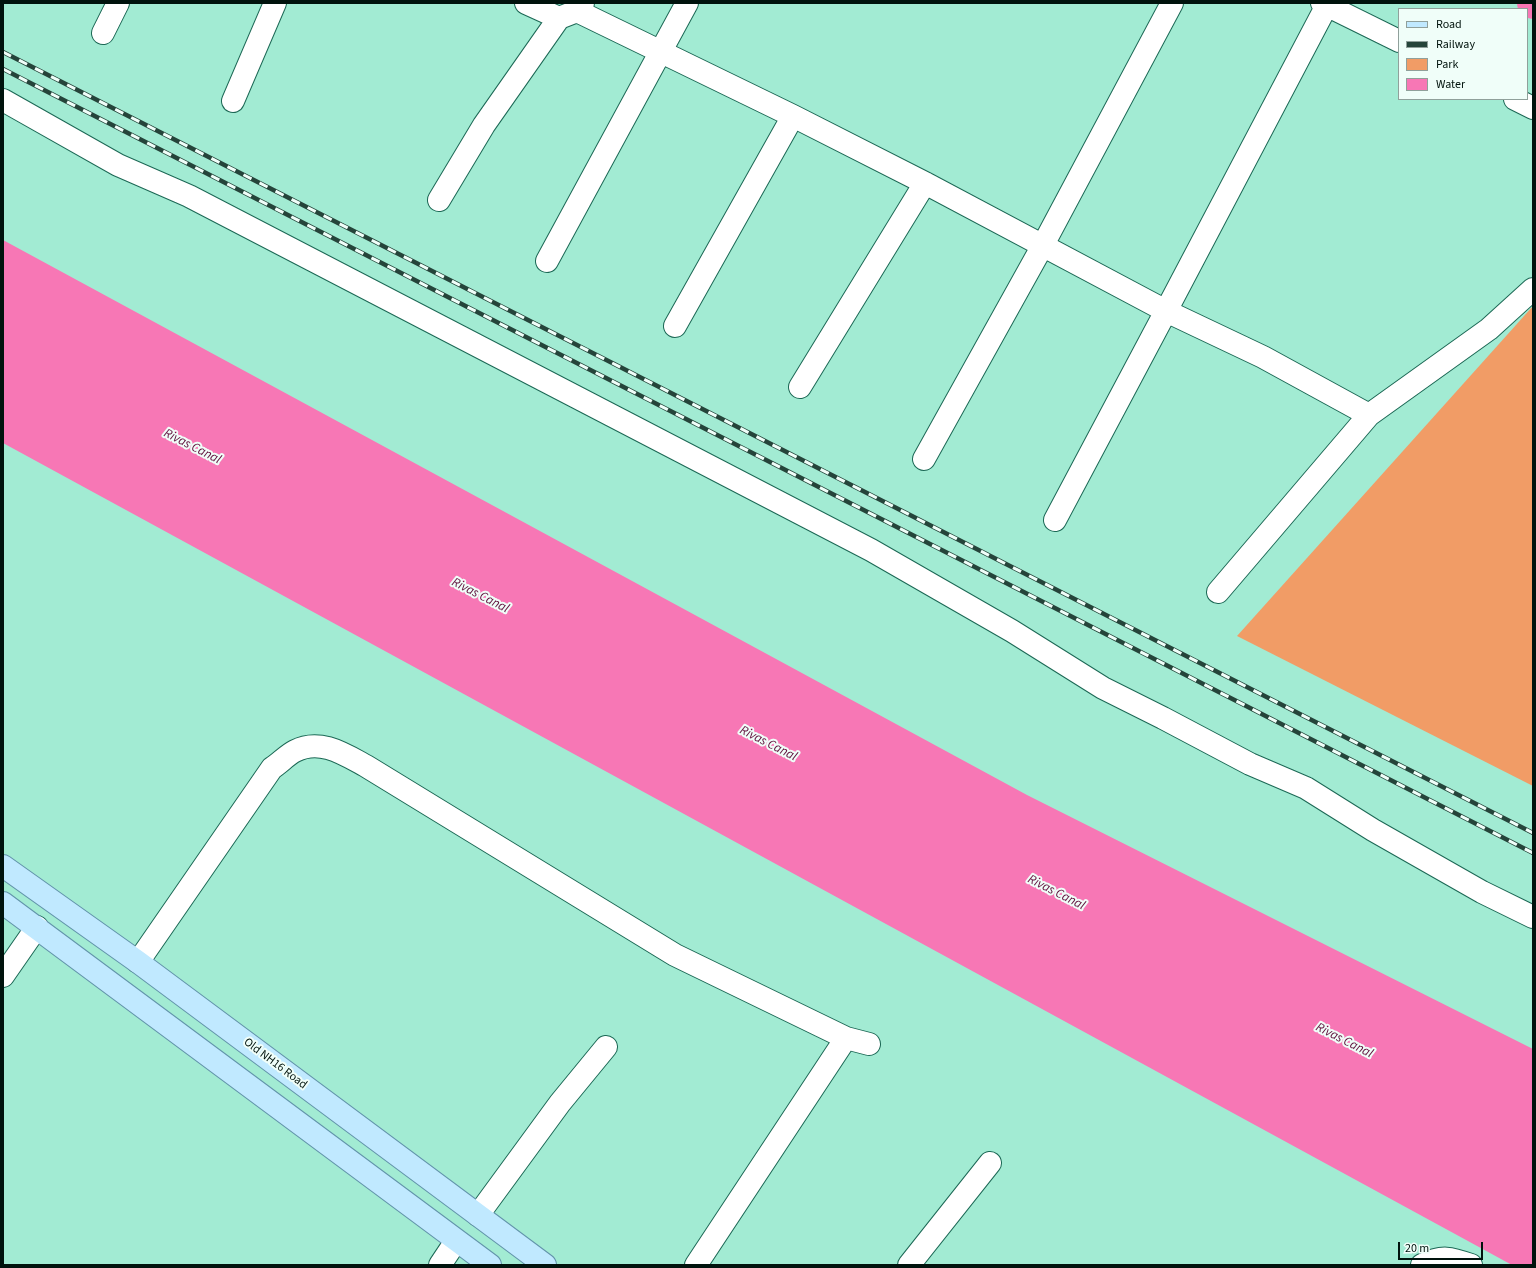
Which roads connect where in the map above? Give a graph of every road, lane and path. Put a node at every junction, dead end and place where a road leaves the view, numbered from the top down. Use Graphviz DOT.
graph roads {
  1 [pos="118,3"];
  2 [pos="275,3"];
  3 [pos="526,3"];
  4 [pos="687,3"];
  5 [pos="1172,3"];
  6 [pos="1324,4"];
  7 [pos="573,11"];
  8 [pos="103,33"];
  9 [pos="1398,41"];
  10 [pos="661,53"];
  11 [pos="3,100"];
  12 [pos="1517,100"];
  13 [pos="233,101"];
  14 [pos="1533,108"];
  15 [pos="793,116"];
  16 [pos="925,183"];
  17 [pos="439,200"];
  18 [pos="1043,245"];
  19 [pos="548,261"];
  20 [pos="1533,289"];
  21 [pos="1166,311"];
  22 [pos="675,326"];
  23 [pos="800,387"];
  24 [pos="1369,415"];
  25 [pos="924,459"];
  26 [pos="1055,520"];
  27 [pos="1218,592"];
  28 [pos="3,866"];
  29 [pos="3,903"];
  30 [pos="1533,917"];
  31 [pos="37,927"];
  32 [pos="138,962"];
  33 [pos="3,976"];
  34 [pos="846,1038"];
  35 [pos="869,1044"];
  36 [pos="606,1048"];
  37 [pos="990,1163"];
  38 [pos="478,1215"];
  39 [pos="456,1241"];
  40 [pos="440,1265"];
  41 [pos="490,1265"];
  42 [pos="545,1265"];
  43 [pos="696,1265"];
  44 [pos="909,1265"];
  45 [pos="1422,1265"];
  46 [pos="1471,1265"];
  1 -- 8 [label="street"];
  2 -- 13 [label="street"];
  3 -- 7 [label="street"];
  4 -- 10 [label="street"];
  5 -- 18 [label="street"];
  6 -- 9 [label="street"];
  6 -- 21 [label="street"];
  7 -- 10 [label="street"];
  7 -- 17 [label="street"];
  10 -- 15 [label="street"];
  10 -- 19 [label="street"];
  11 -- 30 [label="street"];
  12 -- 14 [label="street"];
  15 -- 16 [label="street"];
  15 -- 22 [label="street"];
  16 -- 18 [label="street"];
  16 -- 23 [label="street"];
  18 -- 21 [label="street"];
  18 -- 25 [label="street"];
  20 -- 24 [label="street"];
  21 -- 24 [label="street"];
  21 -- 26 [label="street"];
  24 -- 27 [label="street"];
  28 -- 32 [label="main road, Old NH16 Road"];
  29 -- 31 [label="main road"];
  31 -- 33 [label="street"];
  31 -- 39 [label="main road"];
  32 -- 34 [label="street"];
  32 -- 38 [label="main road, Old NH16 Road"];
  34 -- 35 [label="street"];
  34 -- 43 [label="street"];
  36 -- 38 [label="street"];
  37 -- 44 [label="street"];
  38 -- 42 [label="main road, Old NH16 Road"];
  39 -- 40 [label="street"];
  39 -- 41 [label="main road"];
  45 -- 46 [label="street"];
}
